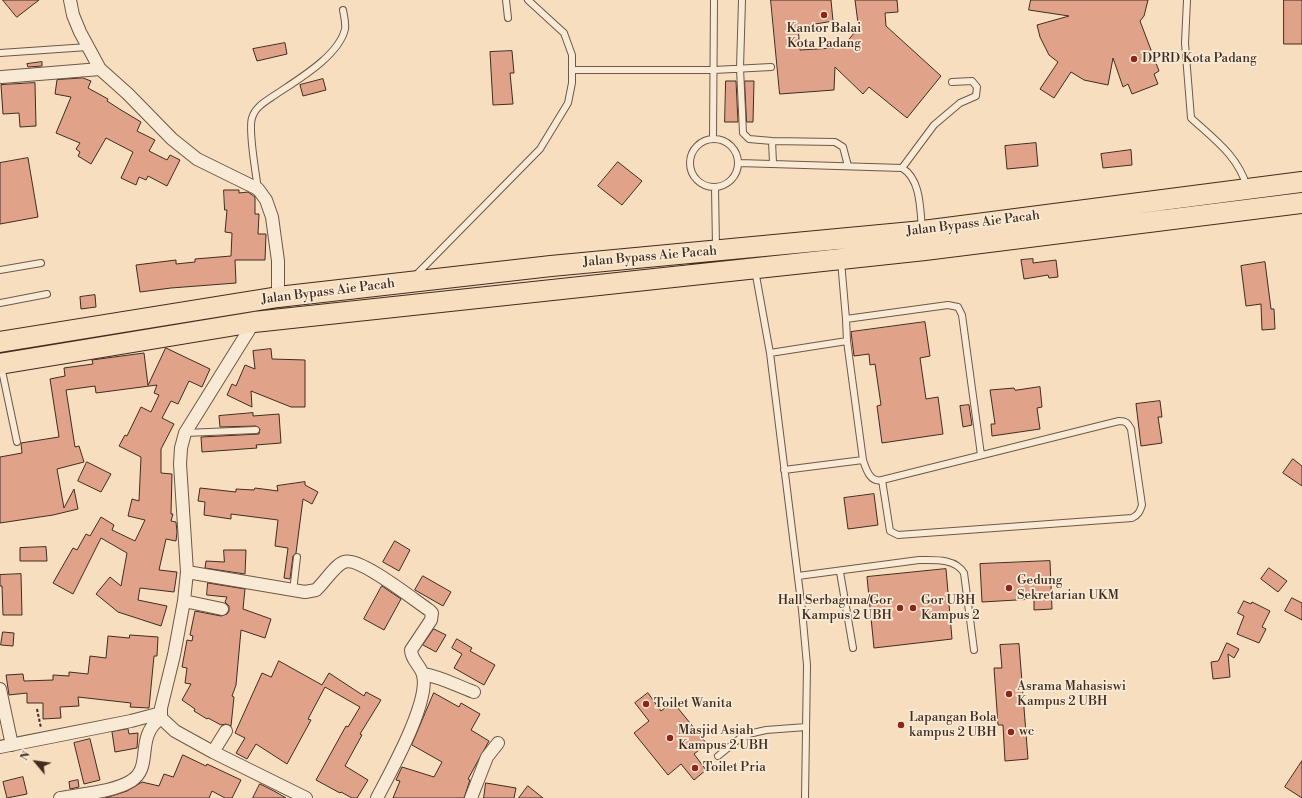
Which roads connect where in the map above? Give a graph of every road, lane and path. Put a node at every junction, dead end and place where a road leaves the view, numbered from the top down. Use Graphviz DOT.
graph roads {
  1 [pos="70,0"];
  2 [pos="506,0"];
  3 [pos="528,0"];
  4 [pos="714,0"];
  5 [pos="742,0"];
  6 [pos="1187,0"];
  7 [pos="343,10"];
  8 [pos="508,18"];
  9 [pos="88,47"];
  10 [pos="0,53"];
  11 [pos="771,67"];
  12 [pos="740,68"];
  13 [pos="100,69"];
  14 [pos="572,70"];
  15 [pos="714,70"];
  16 [pos="2,77"];
  17 [pos="952,82"];
  18 [pos="713,138"];
  19 [pos="772,141"];
  20 [pos="739,163"];
  21 [pos="773,163"];
  22 [pos="848,166"];
  23 [pos="902,168"];
  24 [pos="1302,182"];
  25 [pos="715,187"];
  26 [pos="258,189"];
  27 [pos="1248,200"];
  28 [pos="1302,203"];
  29 [pos="924,241"];
  30 [pos="716,251"];
  31 [pos="841,259"];
  32 [pos="41,264"];
  33 [pos="755,268"];
  34 [pos="0,270"];
  35 [pos="402,283"];
  36 [pos="47,294"];
  37 [pos="278,297"];
  38 [pos="0,303"];
  39 [pos="397,306"];
  40 [pos="846,319"];
  41 [pos="125,322"];
  42 [pos="254,322"];
  43 [pos="847,340"];
  44 [pos="129,341"];
  45 [pos="0,342"];
  46 [pos="770,353"];
  47 [pos="0,364"];
  48 [pos="256,430"];
  49 [pos="185,433"];
  50 [pos="17,442"];
  51 [pos="981,455"];
  52 [pos="863,460"];
  53 [pos="784,470"];
  54 [pos="882,480"];
  55 [pos="297,557"];
  56 [pos="188,572"];
  57 [pos="840,572"];
  58 [pos="798,576"];
  59 [pos="293,591"];
  60 [pos="184,601"];
  61 [pos="222,608"];
  62 [pos="853,648"];
  63 [pos="974,650"];
  64 [pos="423,674"];
  65 [pos="0,689"];
  66 [pos="474,692"];
  67 [pos="37,709"];
  68 [pos="161,715"];
  69 [pos="806,727"];
  70 [pos="226,731"];
  71 [pos="45,738"];
  72 [pos="498,743"];
  73 [pos="12,744"];
  74 [pos="0,747"];
  75 [pos="214,752"];
  76 [pos="718,756"];
  77 [pos="112,793"];
  78 [pos="84,796"];
  79 [pos="60,798"];
  80 [pos="306,798"];
  81 [pos="377,798"];
  82 [pos="471,798"];
  83 [pos="806,798"];
  1 -- 9 [label="street"];
  2 -- 8 [label="lane"];
  3 -- 14 [label="lane"];
  4 -- 15 [label="lane"];
  5 -- 12 [label="lane"];
  6 -- 27 [label="lane"];
  7 -- 26 [label="lane"];
  9 -- 10 [label="lane"];
  9 -- 13 [label="street"];
  11 -- 12 [label="lane"];
  12 -- 15 [label="lane"];
  12 -- 19 [label="lane"];
  13 -- 16 [label="street"];
  13 -- 26 [label="street"];
  14 -- 15 [label="lane"];
  14 -- 35 [label="lane"];
  15 -- 18 [label="lane"];
  17 -- 23 [label="lane"];
  18 -- 20 [label="lane"];
  18 -- 25 [label="lane"];
  19 -- 21 [label="lane"];
  19 -- 22 [label="lane"];
  20 -- 21 [label="lane"];
  20 -- 25 [label="lane"];
  21 -- 22 [label="lane"];
  22 -- 23 [label="lane"];
  23 -- 29 [label="lane"];
  24 -- 27 [label="highway"];
  25 -- 30 [label="lane"];
  26 -- 37 [label="street"];
  27 -- 28 [label="highway"];
  27 -- 29 [label="highway"];
  29 -- 30 [label="highway, Jalan Bypass Aie Pacah"];
  29 -- 31 [label="highway"];
  30 -- 35 [label="highway, Jalan Bypass Aie Pacah"];
  31 -- 33 [label="highway"];
  31 -- 40 [label="lane"];
  32 -- 34 [label="lane"];
  33 -- 39 [label="highway"];
  33 -- 46 [label="lane"];
  35 -- 37 [label="highway, Jalan Bypass Aie Pacah"];
  35 -- 39 [label="highway"];
  36 -- 38 [label="lane"];
  37 -- 41 [label="highway, Jalan Bypass Aie Pacah"];
  39 -- 42 [label="highway"];
  40 -- 43 [label="lane"];
  40 -- 51 [label="lane"];
  41 -- 44 [label="highway"];
  41 -- 45 [label="highway, Jalan Bypass Aie Pacah"];
  42 -- 44 [label="highway"];
  42 -- 49 [label="street"];
  43 -- 46 [label="lane"];
  43 -- 52 [label="lane"];
  44 -- 47 [label="highway"];
  46 -- 53 [label="lane"];
  47 -- 50 [label="lane"];
  48 -- 49 [label="lane"];
  49 -- 56 [label="street"];
  51 -- 54 [label="lane"];
  51 -- 54 [label="lane"];
  52 -- 53 [label="lane"];
  52 -- 54 [label="lane"];
  53 -- 58 [label="lane"];
  55 -- 59 [label="lane"];
  56 -- 59 [label="street"];
  56 -- 60 [label="street"];
  57 -- 58 [label="lane"];
  57 -- 62 [label="lane"];
  57 -- 63 [label="lane"];
  58 -- 69 [label="lane"];
  59 -- 64 [label="street"];
  60 -- 61 [label="street"];
  60 -- 68 [label="street"];
  64 -- 66 [label="street"];
  64 -- 81 [label="street"];
  65 -- 73 [label="street"];
  67 -- 71 [label="path"];
  68 -- 71 [label="street"];
  68 -- 75 [label="street"];
  68 -- 77 [label="street"];
  69 -- 76 [label="lane"];
  69 -- 83 [label="lane"];
  70 -- 75 [label="street"];
  71 -- 73 [label="street"];
  72 -- 82 [label="street"];
  73 -- 74 [label="street"];
  75 -- 80 [label="street"];
  77 -- 78 [label="street"];
  78 -- 79 [label="street"];
}
